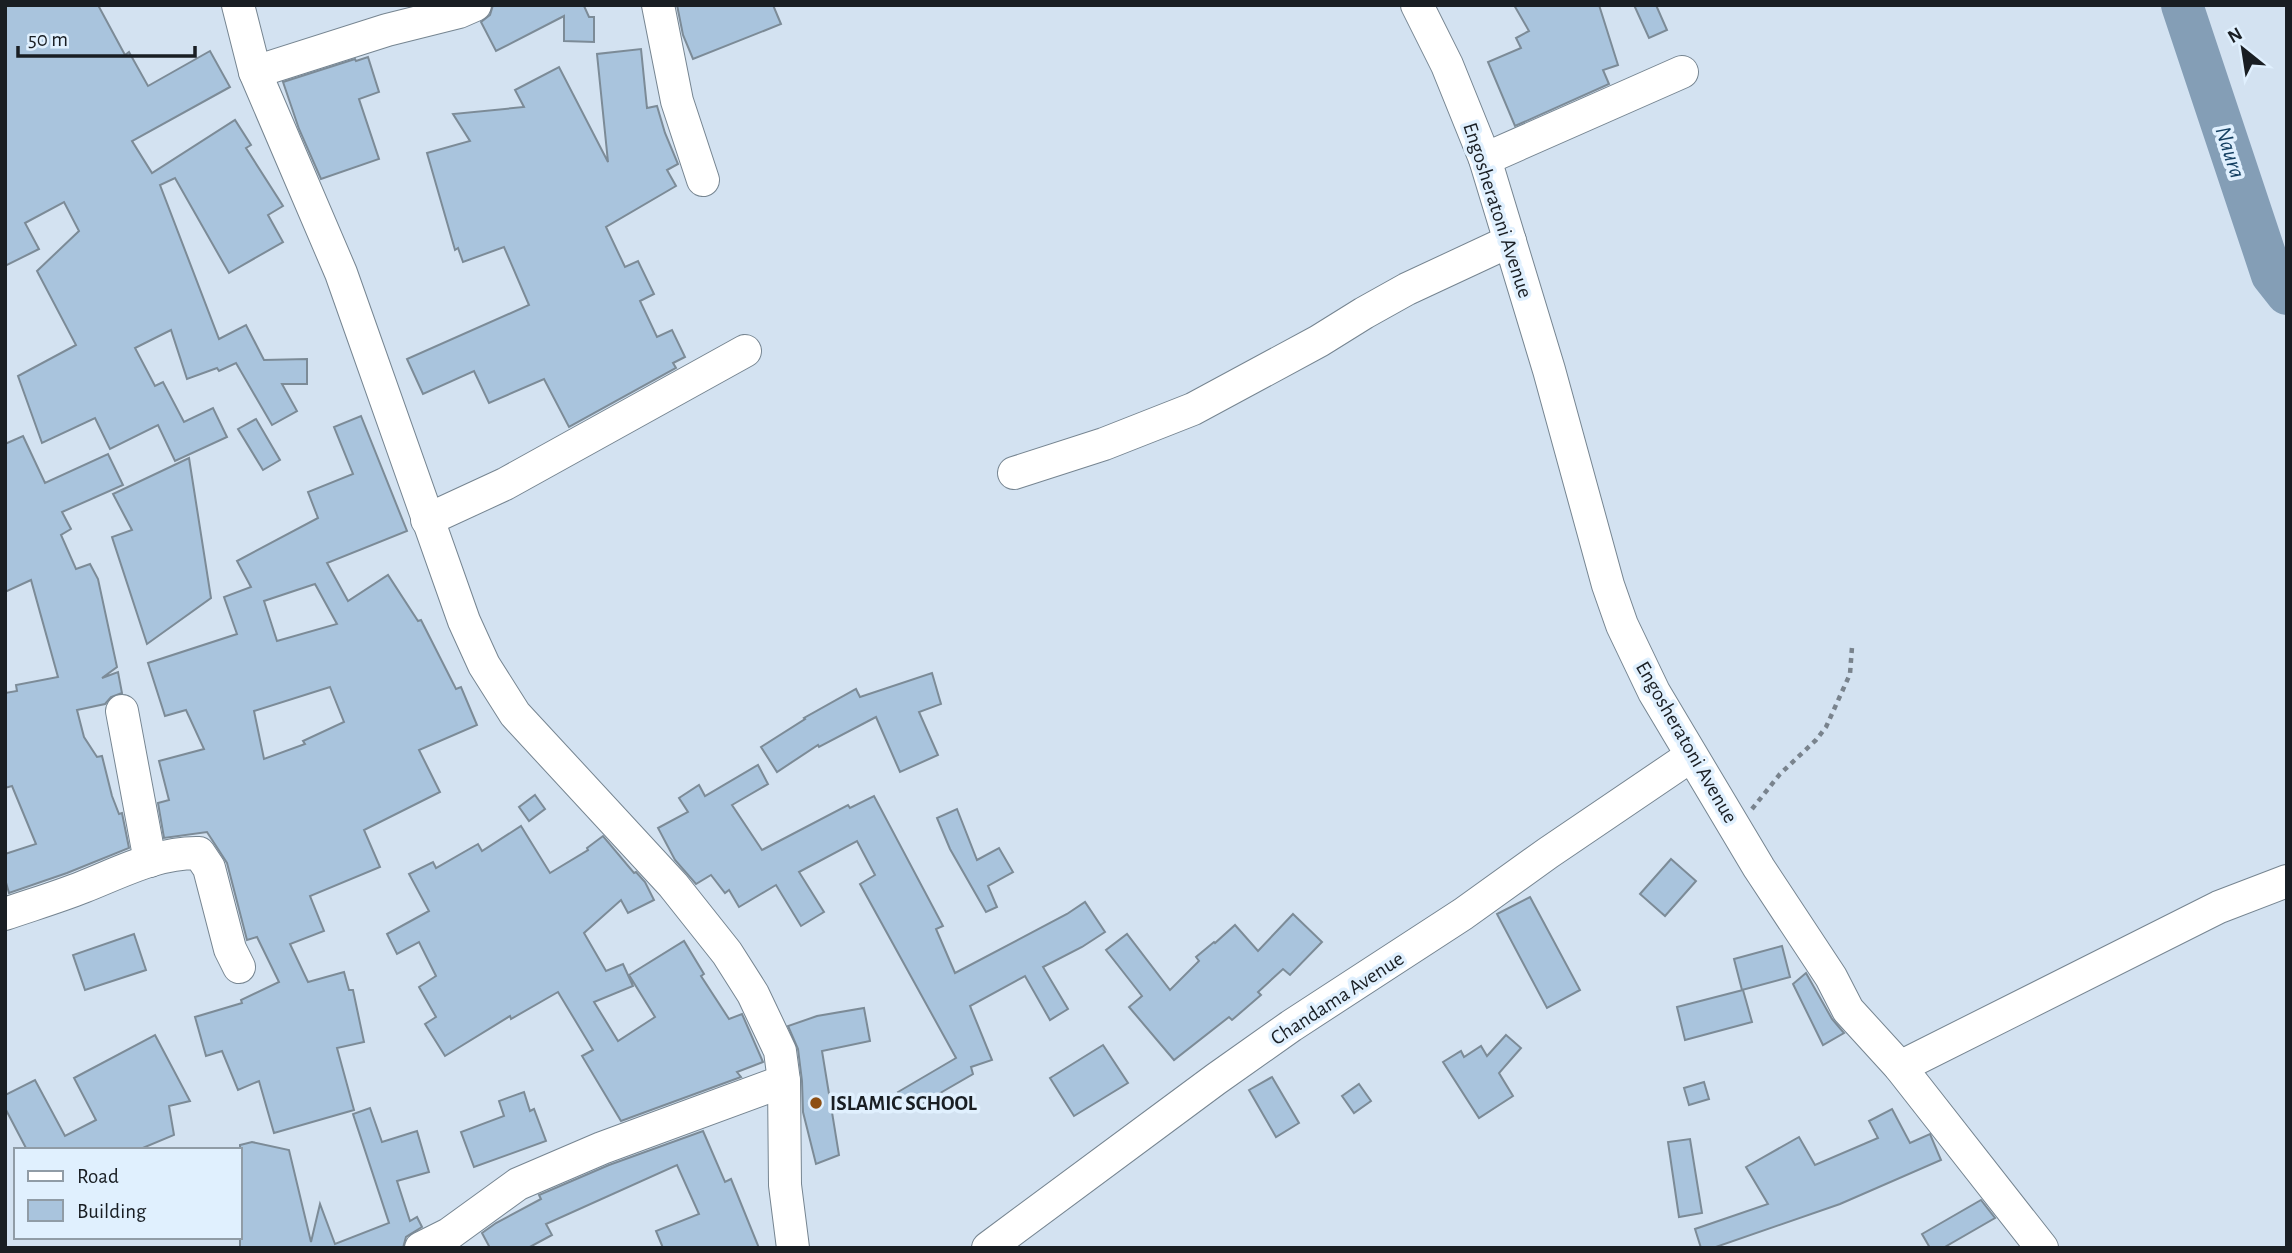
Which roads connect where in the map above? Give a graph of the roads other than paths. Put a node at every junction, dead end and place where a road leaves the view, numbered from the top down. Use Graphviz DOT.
graph roads {
  1 [pos="238,5"];
  2 [pos="475,5"];
  3 [pos="658,5"];
  4 [pos="1417,5"];
  5 [pos="255,72"];
  6 [pos="1682,72"];
  7 [pos="1485,159"];
  8 [pos="703,180"];
  9 [pos="1510,242"];
  10 [pos="745,351"];
  11 [pos="1014,473"];
  12 [pos="427,520"];
  13 [pos="122,711"];
  14 [pos="1692,756"];
  15 [pos="150,861"];
  16 [pos="2287,881"];
  17 [pos="5,914"];
  18 [pos="239,967"];
  19 [pos="1900,1067"];
  20 [pos="784,1082"];
  21 [pos="421,1248"];
  22 [pos="793,1248"];
  23 [pos="988,1248"];
  24 [pos="2042,1248"];
  1 -- 5 [label="street"];
  2 -- 5 [label="street"];
  3 -- 8 [label="street"];
  4 -- 7 [label="street, Engosheratoni Avenue"];
  5 -- 12 [label="street"];
  6 -- 7 [label="street"];
  7 -- 9 [label="street, Engosheratoni Avenue"];
  9 -- 11 [label="street"];
  9 -- 14 [label="street, Engosheratoni Avenue"];
  10 -- 12 [label="street"];
  12 -- 20 [label="street"];
  13 -- 15 [label="street"];
  14 -- 19 [label="street, Engosheratoni Avenue"];
  14 -- 23 [label="street, Chandama Avenue"];
  15 -- 17 [label="street"];
  15 -- 18 [label="street"];
  16 -- 19 [label="street"];
  19 -- 24 [label="street, Engosheratoni Avenue"];
  20 -- 21 [label="street"];
  20 -- 22 [label="street"];
}
